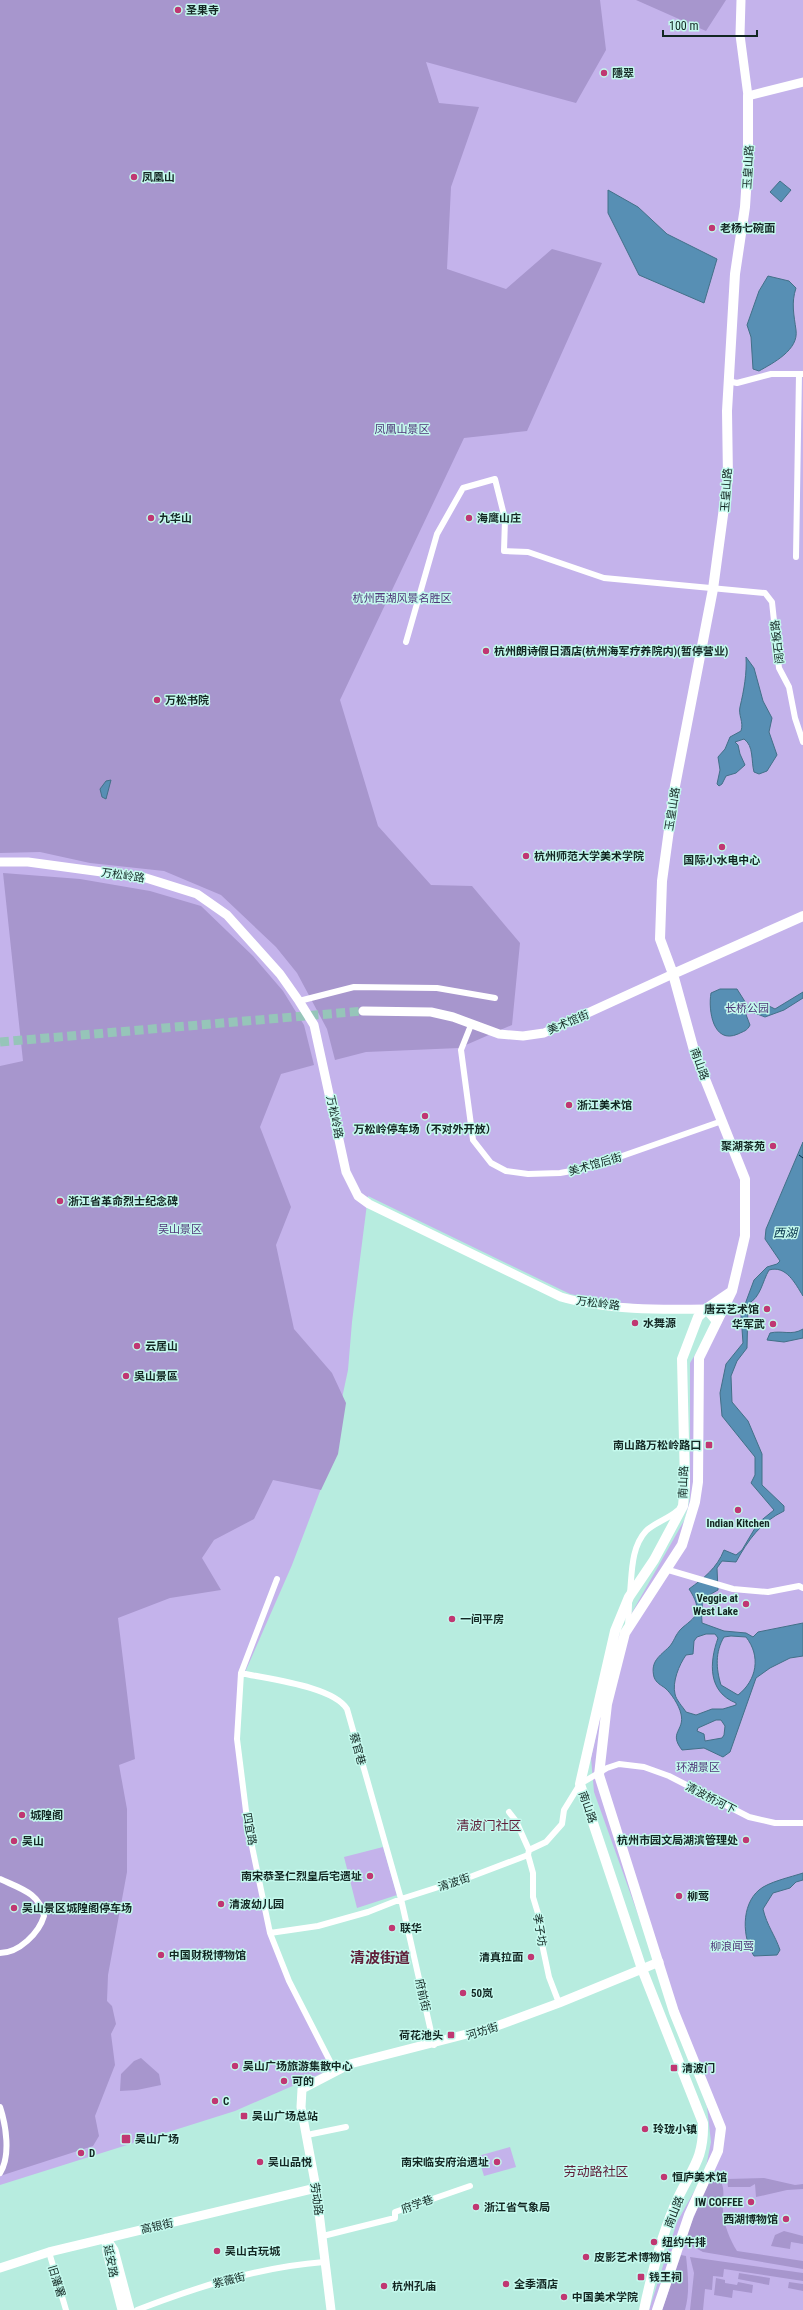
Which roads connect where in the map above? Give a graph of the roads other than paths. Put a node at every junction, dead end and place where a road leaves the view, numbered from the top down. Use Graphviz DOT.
graph roads {
  1 [pos="740,2"];
  2 [pos="803,82"];
  3 [pos="748,96"];
  4 [pos="801,374"];
  5 [pos="728,381"];
  6 [pos="800,441"];
  7 [pos="796,557"];
  8 [pos="713,589"];
  9 [pos="406,642"];
  10 [pos="803,742"];
  11 [pos="0,862"];
  12 [pos="803,916"];
  13 [pos="673,974"];
  14 [pos="495,998"];
  15 [pos="299,1001"];
  16 [pos="363,1011"];
  17 [pos="471,1025"];
  18 [pos="722,1121"];
  19 [pos="732,1291"];
  20 [pos="706,1309"];
  21 [pos="717,1322"];
  22 [pos="683,1506"];
  23 [pos="665,1569"];
  24 [pos="277,1579"];
  25 [pos="803,1588"];
  26 [pos="629,1597"];
  27 [pos="628,1628"];
  28 [pos="241,1673"];
  29 [pos="599,1775"];
  30 [pos="580,1784"];
  31 [pos="509,1812"];
  32 [pos="803,1823"];
  33 [pos="528,1853"];
  34 [pos="0,1878"];
  35 [pos="401,1899"];
  36 [pos="270,1933"];
  37 [pos="0,1953"];
  38 [pos="659,1962"];
  39 [pos="642,1969"];
  40 [pos="559,2004"];
  41 [pos="434,2045"];
  42 [pos="335,2070"];
  43 [pos="302,2089"];
  44 [pos="0,2107"];
  45 [pos="346,2127"];
  46 [pos="307,2135"];
  47 [pos="0,2173"];
  48 [pos="470,2186"];
  49 [pos="316,2188"];
  50 [pos="323,2236"];
  51 [pos="106,2238"];
  52 [pos="48,2252"];
  53 [pos="324,2262"];
  54 [pos="0,2268"];
  55 [pos="66,2310"];
  56 [pos="122,2310"];
  57 [pos="130,2310"];
  58 [pos="137,2310"];
  59 [pos="331,2310"];
  60 [pos="644,2310"];
  61 [pos="657,2310"];
  1 -- 3 [label="street, 玉皇山路"];
  2 -- 3 [label="street"];
  3 -- 5 [label="main road, 玉皇山路"];
  4 -- 5 [label="street"];
  4 -- 6 [label="street"];
  5 -- 8 [label="main road, 玉皇山路"];
  6 -- 7 [label="street"];
  8 -- 9 [label="street, 阔石板路"];
  8 -- 10 [label="street, 阔石板路"];
  8 -- 13 [label="main road, 玉皇山路"];
  11 -- 15 [label="street, 万松岭路"];
  12 -- 13 [label="main road"];
  13 -- 17 [label="street, 美术馆街"];
  13 -- 18 [label="main road, 南山路"];
  14 -- 15 [label="street"];
  15 -- 20 [label="street, 万松岭路"];
  16 -- 17 [label="street, 美术馆街"];
  17 -- 18 [label="street, 美术馆后街"];
  18 -- 19 [label="main road, 南山路"];
  19 -- 20 [label="main road, 南山路"];
  19 -- 21 [label="main road, 南山路"];
  20 -- 21 [label="street"];
  20 -- 22 [label="main road, 南山路"];
  21 -- 23 [label="main road, 南山路"];
  22 -- 26 [label="main road, 南山路"];
  22 -- 26 [label="street"];
  23 -- 25 [label="street"];
  23 -- 27 [label="main road, 南山路"];
  24 -- 28 [label="street, 四宜路"];
  26 -- 27 [label="street"];
  26 -- 30 [label="main road, 南山路"];
  27 -- 29 [label="main road, 南山路"];
  28 -- 35 [label="street, 蔡官巷"];
  28 -- 36 [label="street, 四宜路"];
  29 -- 30 [label="street"];
  29 -- 32 [label="street, 清波桥河下"];
  29 -- 38 [label="main road, 南山路"];
  30 -- 33 [label="street, 清波街"];
  30 -- 39 [label="main road, 南山路"];
  31 -- 33 [label="street, 孝子坊"];
  33 -- 35 [label="street, 清波街"];
  33 -- 40 [label="street, 孝子坊"];
  34 -- 37 [label="street"];
  35 -- 36 [label="street, 清波街"];
  35 -- 41 [label="street, 府前街"];
  36 -- 42 [label="street, 四宜路"];
  38 -- 39 [label="street, 河坊街"];
  38 -- 61 [label="main road, 南山路"];
  39 -- 40 [label="street, 河坊街"];
  39 -- 60 [label="main road, 南山路"];
  40 -- 41 [label="street, 河坊街"];
  41 -- 42 [label="street, 河坊街"];
  42 -- 43 [label="street, 河坊街"];
  43 -- 46 [label="street, 劳动路"];
  44 -- 47 [label="street"];
  45 -- 46 [label="street"];
  46 -- 49 [label="street, 劳动路"];
  48 -- 50 [label="street, 府学巷"];
  49 -- 50 [label="street, 劳动路"];
  49 -- 51 [label="street, 高银街"];
  50 -- 53 [label="street, 劳动路"];
  51 -- 52 [label="street, 高银街"];
  51 -- 56 [label="street, 延安路"];
  51 -- 57 [label="street, 延安路"];
  52 -- 54 [label="street, 高银街"];
  52 -- 55 [label="street, 旧藩署"];
  53 -- 58 [label="street, 紫薇街"];
  53 -- 59 [label="street, 劳动路"];
}
